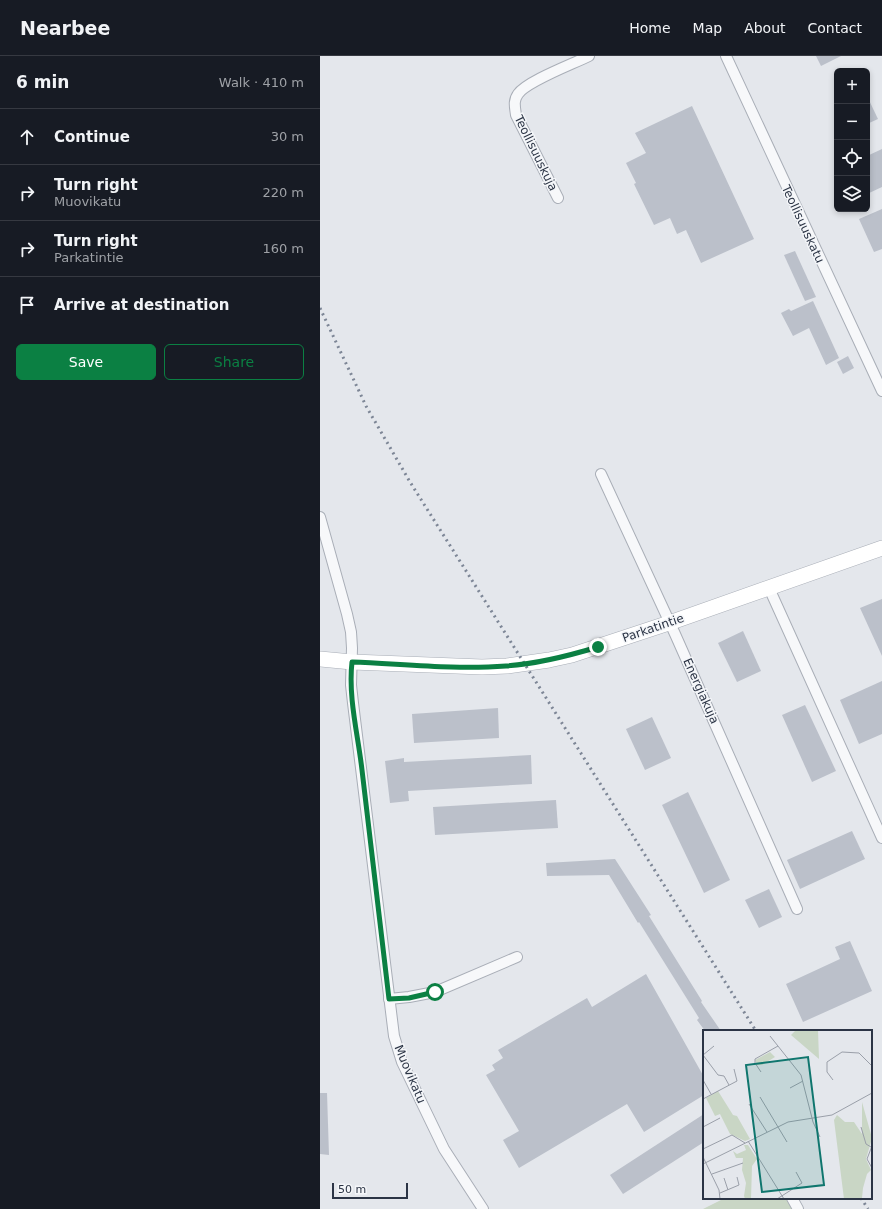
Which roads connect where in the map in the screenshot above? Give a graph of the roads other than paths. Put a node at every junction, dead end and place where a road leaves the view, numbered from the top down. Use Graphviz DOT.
graph roads {
  1 [pos="589,56"];
  2 [pos="726,56"];
  3 [pos="558,198"];
  4 [pos="882,390"];
  5 [pos="601,474"];
  6 [pos="320,516"];
  7 [pos="882,548"];
  8 [pos="769,588"];
  9 [pos="669,623"];
  10 [pos="320,659"];
  11 [pos="352,662"];
  12 [pos="882,838"];
  13 [pos="797,909"];
  14 [pos="517,957"];
  15 [pos="389,999"];
  16 [pos="793,1199"];
  17 [pos="483,1209"];
  18 [pos="798,1209"];
  1 -- 3 [label="street, Teollisuuskuja"];
  2 -- 4 [label="street, Teollisuuskatu"];
  5 -- 9 [label="street, Energiakuja"];
  6 -- 11 [label="street, Muovikatu"];
  7 -- 8 [label="street, Parkatintie"];
  8 -- 9 [label="street, Parkatintie"];
  8 -- 12 [label="street"];
  9 -- 11 [label="street, Parkatintie"];
  9 -- 13 [label="street, Energiakuja"];
  10 -- 11 [label="street, Parkatintie"];
  11 -- 15 [label="street, Muovikatu"];
  14 -- 15 [label="street"];
  15 -- 17 [label="street, Muovikatu"];
  16 -- 18 [label="street"];
}
